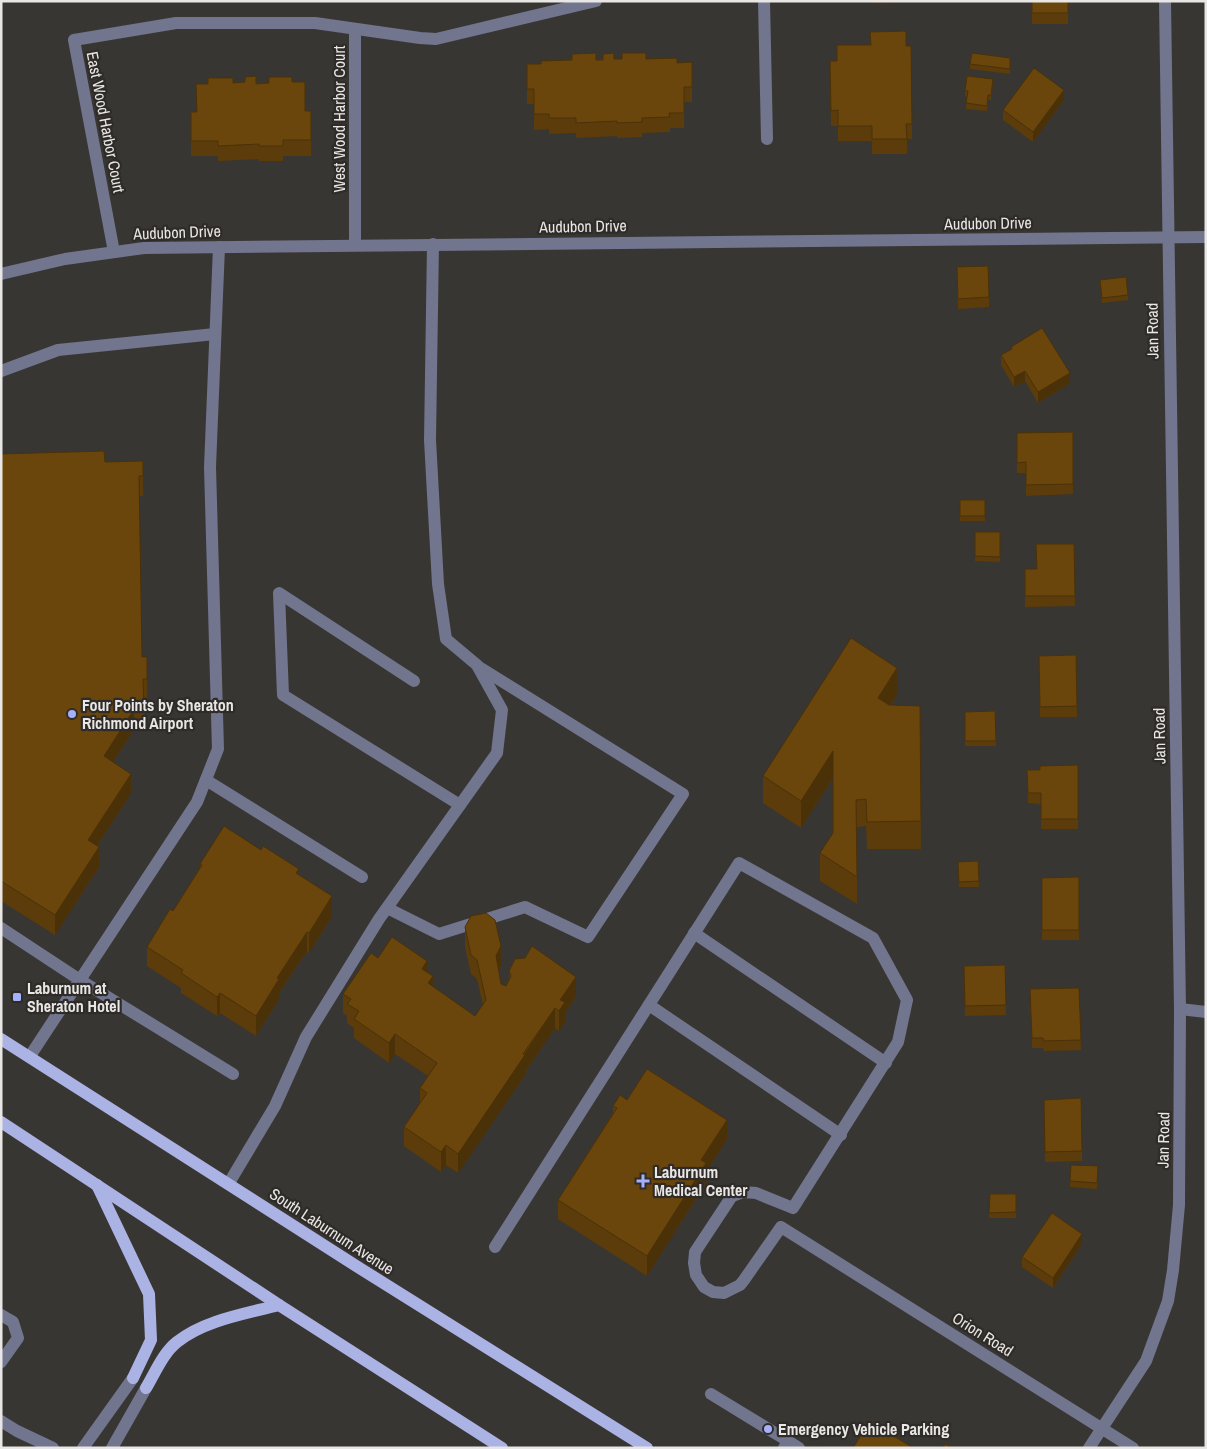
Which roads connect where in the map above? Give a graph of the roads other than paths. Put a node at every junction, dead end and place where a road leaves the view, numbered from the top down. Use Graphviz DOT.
graph roads {
  1 [pos="596,1"];
  2 [pos="764,1"];
  3 [pos="1164,1"];
  4 [pos="355,30"];
  5 [pos="768,139"];
  6 [pos="1167,237"];
  7 [pos="1206,237"];
  8 [pos="433,244"];
  9 [pos="355,245"];
  10 [pos="219,247"];
  11 [pos="114,252"];
  12 [pos="1,274"];
  13 [pos="215,334"];
  14 [pos="1,371"];
  15 [pos="477,665"];
  16 [pos="414,681"];
  17 [pos="206,780"];
  18 [pos="460,805"];
  19 [pos="362,877"];
  20 [pos="387,908"];
  21 [pos="1,928"];
  22 [pos="694,933"];
  23 [pos="80,980"];
  24 [pos="649,1005"];
  25 [pos="1180,1008"];
  26 [pos="1206,1012"];
  27 [pos="1,1038"];
  28 [pos="30,1056"];
  29 [pos="886,1063"];
  30 [pos="232,1074"];
  31 [pos="1,1122"];
  32 [pos="841,1135"];
  33 [pos="229,1183"];
  34 [pos="97,1185"];
  35 [pos="793,1208"];
  36 [pos="781,1227"];
  37 [pos="495,1247"];
  38 [pos="279,1304"];
  39 [pos="1,1315"];
  40 [pos="1,1362"];
  41 [pos="133,1378"];
  42 [pos="146,1388"];
  43 [pos="711,1394"];
  44 [pos="1,1421"];
  45 [pos="1101,1428"];
  46 [pos="786,1444"];
  47 [pos="53,1448"];
  48 [pos="83,1448"];
  49 [pos="112,1448"];
  50 [pos="502,1448"];
  51 [pos="647,1448"];
  52 [pos="800,1448"];
  53 [pos="1089,1448"];
  54 [pos="1133,1448"];
  1 -- 4 [label="street, West Wood Harbor Court"];
  2 -- 5 [label="street"];
  3 -- 6 [label="street, Jan Road"];
  4 -- 9 [label="street, West Wood Harbor Court"];
  4 -- 11 [label="street, East Wood Harbor Court"];
  6 -- 7 [label="street, Audubon Drive"];
  6 -- 8 [label="street, Audubon Drive"];
  6 -- 25 [label="street, Jan Road"];
  8 -- 9 [label="street, Audubon Drive"];
  8 -- 15 [label="street"];
  9 -- 10 [label="street, Audubon Drive"];
  10 -- 11 [label="street, Audubon Drive"];
  10 -- 13 [label="street"];
  11 -- 12 [label="street, Audubon Drive"];
  13 -- 14 [label="street"];
  13 -- 17 [label="street"];
  15 -- 18 [label="street"];
  15 -- 20 [label="street"];
  16 -- 18 [label="street"];
  17 -- 19 [label="street"];
  17 -- 23 [label="street"];
  18 -- 20 [label="street"];
  20 -- 33 [label="street"];
  21 -- 23 [label="street"];
  22 -- 24 [label="street"];
  22 -- 29 [label="street"];
  22 -- 29 [label="street"];
  23 -- 28 [label="street"];
  23 -- 30 [label="street"];
  24 -- 32 [label="street"];
  24 -- 37 [label="street"];
  25 -- 26 [label="street"];
  25 -- 45 [label="street, Jan Road"];
  27 -- 28 [label="main road, South Laburnum Avenue"];
  28 -- 33 [label="main road, South Laburnum Avenue"];
  29 -- 32 [label="street"];
  31 -- 34 [label="main road"];
  32 -- 35 [label="street"];
  33 -- 51 [label="main road, South Laburnum Avenue"];
  34 -- 38 [label="main road"];
  34 -- 41 [label="main road"];
  35 -- 36 [label="street"];
  35 -- 36 [label="street"];
  36 -- 45 [label="street, Orion Road"];
  38 -- 42 [label="main road"];
  38 -- 50 [label="main road"];
  39 -- 40 [label="street"];
  41 -- 48 [label="street"];
  42 -- 49 [label="street"];
  43 -- 46 [label="street"];
  44 -- 47 [label="street"];
  45 -- 53 [label="street, Jan Road"];
  45 -- 54 [label="street, Orion Road"];
  46 -- 52 [label="street"];
}
